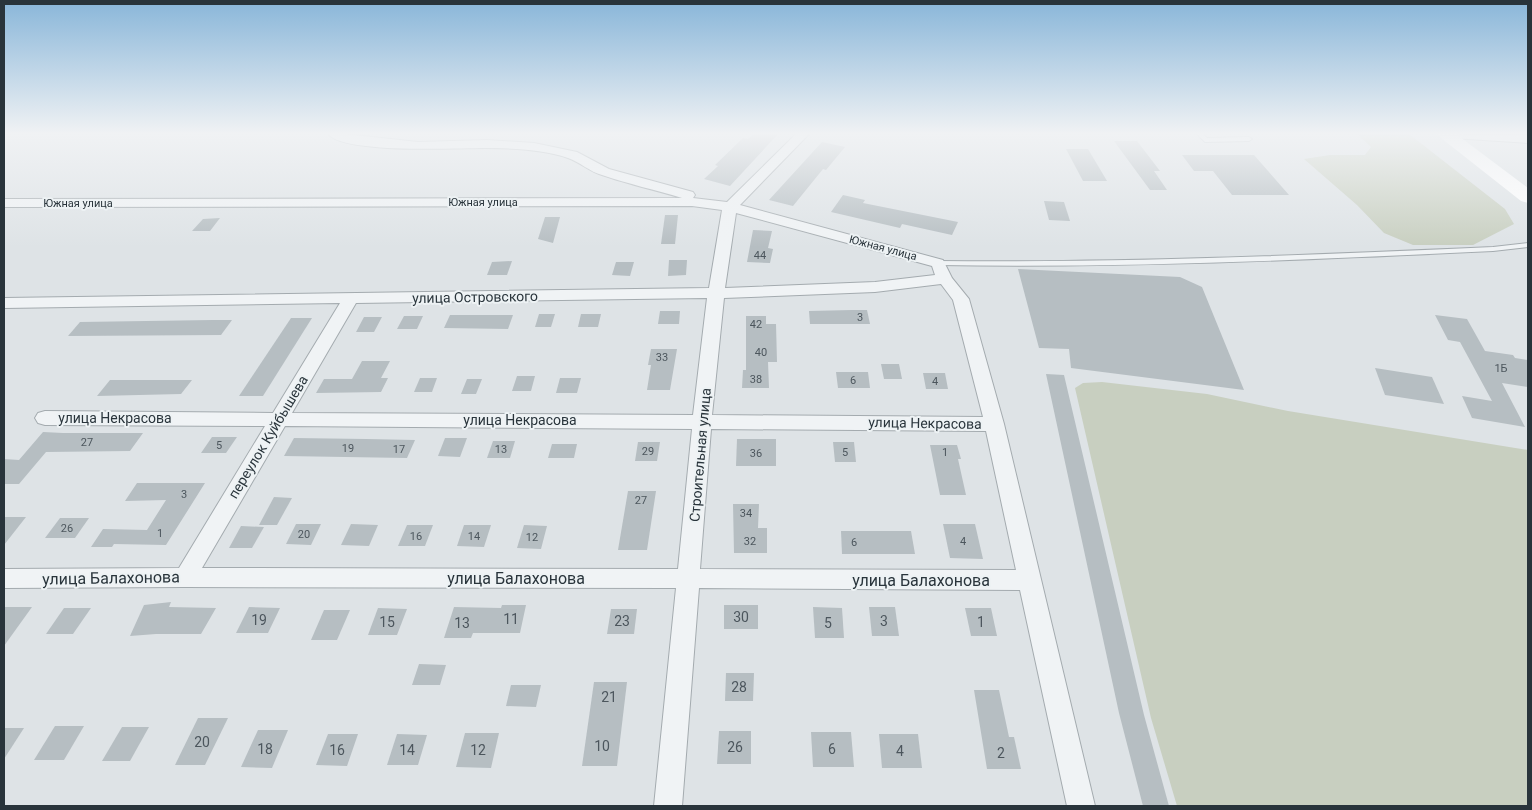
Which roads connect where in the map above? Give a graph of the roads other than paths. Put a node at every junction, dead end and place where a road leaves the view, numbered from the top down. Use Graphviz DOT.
graph roads {
  1 [pos="604,172"];
  2 [pos="765,172"];
  3 [pos="1495,172"];
  4 [pos="1528,197"];
  5 [pos="4,203"];
  6 [pos="730,207"];
  7 [pos="1528,245"];
  8 [pos="941,271"];
  9 [pos="716,293"];
  10 [pos="352,298"];
  11 [pos="4,303"];
  12 [pos="45,418"];
  13 [pos="279,419"];
  14 [pos="702,421"];
  15 [pos="994,424"];
  16 [pos="185,577"];
  17 [pos="4,579"];
  18 [pos="689,579"];
  19 [pos="1029,580"];
  20 [pos="668,806"];
  21 [pos="1080,806"];
  1 -- 6 [label="street"];
  2 -- 6 [label="street"];
  3 -- 4 [label="main road"];
  5 -- 6 [label="street, Южная улица"];
  6 -- 8 [label="street, Южная улица"];
  6 -- 9 [label="street, Строительная улица"];
  7 -- 8 [label="lane"];
  8 -- 9 [label="street, улица Островского"];
  8 -- 15 [label="street"];
  9 -- 10 [label="street, улица Островского"];
  9 -- 14 [label="street, Строительная улица"];
  10 -- 11 [label="street, улица Островского"];
  10 -- 13 [label="street, переулок Куйбышева"];
  12 -- 13 [label="street, улица Некрасова"];
  13 -- 14 [label="street, улица Некрасова"];
  13 -- 16 [label="street, переулок Куйбышева"];
  14 -- 15 [label="street, улица Некрасова"];
  14 -- 18 [label="street, Строительная улица"];
  15 -- 19 [label="street"];
  16 -- 17 [label="street, улица Балахонова"];
  16 -- 18 [label="street, улица Балахонова"];
  18 -- 19 [label="street, улица Балахонова"];
  18 -- 20 [label="street, Строительная улица"];
  19 -- 21 [label="street"];
}
